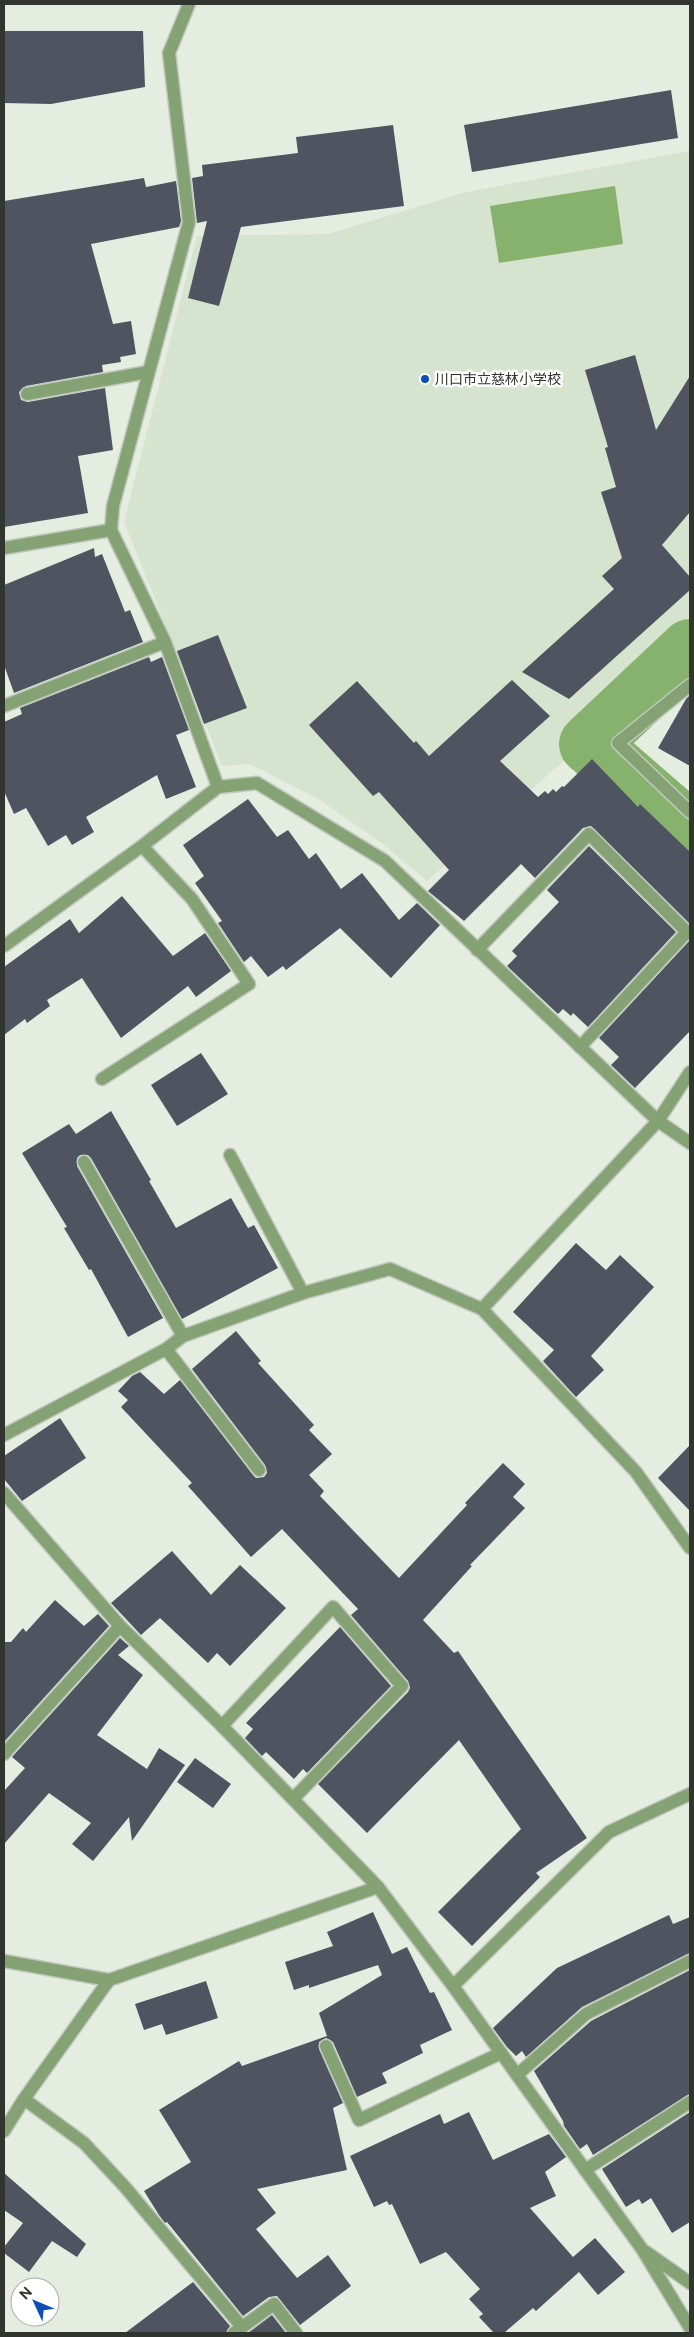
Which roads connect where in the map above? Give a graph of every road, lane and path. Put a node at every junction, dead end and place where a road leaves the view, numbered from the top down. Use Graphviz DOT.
graph roads {
  1 [pos="189,4"];
  2 [pos="148,372"];
  3 [pos="27,394"];
  4 [pos="111,530"];
  5 [pos="4,548"];
  6 [pos="165,642"];
  7 [pos="690,685"];
  8 [pos="4,706"];
  9 [pos="218,787"];
  10 [pos="690,812"];
  11 [pos="142,846"];
  12 [pos="4,946"];
  13 [pos="477,950"];
  14 [pos="580,1047"];
  15 [pos="690,1072"];
  16 [pos="102,1079"];
  17 [pos="658,1121"];
  18 [pos="690,1143"];
  19 [pos="230,1155"];
  20 [pos="84,1162"];
  21 [pos="303,1293"];
  22 [pos="482,1309"];
  23 [pos="183,1336"];
  24 [pos="166,1349"];
  25 [pos="4,1435"];
  26 [pos="259,1470"];
  27 [pos="4,1493"];
  28 [pos="690,1548"];
  29 [pos="120,1626"];
  30 [pos="222,1726"];
  31 [pos="4,1754"];
  32 [pos="690,1794"];
  33 [pos="293,1799"];
  34 [pos="378,1887"];
  35 [pos="4,1961"];
  36 [pos="690,1961"];
  37 [pos="108,1980"];
  38 [pos="453,1986"];
  39 [pos="326,2046"];
  40 [pos="501,2053"];
  41 [pos="517,2075"];
  42 [pos="24,2099"];
  43 [pos="690,2102"];
  44 [pos="4,2131"];
  45 [pos="585,2170"];
  46 [pos="642,2249"];
  47 [pos="690,2283"];
  48 [pos="690,2328"];
  49 [pos="238,2330"];
  50 [pos="296,2333"];
  1 -- 2 [label="street"];
  2 -- 3 [label="street"];
  2 -- 4 [label="street"];
  4 -- 5 [label="street"];
  4 -- 6 [label="street"];
  6 -- 8 [label="street"];
  6 -- 9 [label="street"];
  7 -- 10 [label="street"];
  9 -- 11 [label="street"];
  9 -- 13 [label="street"];
  11 -- 12 [label="street"];
  11 -- 16 [label="street"];
  13 -- 14 [label="street"];
  13 -- 14 [label="street"];
  14 -- 17 [label="street"];
  15 -- 17 [label="street"];
  17 -- 18 [label="street"];
  17 -- 22 [label="street"];
  19 -- 21 [label="street"];
  20 -- 23 [label="street"];
  21 -- 22 [label="street"];
  21 -- 23 [label="street"];
  22 -- 28 [label="street"];
  23 -- 24 [label="street"];
  24 -- 25 [label="street"];
  24 -- 26 [label="street"];
  27 -- 29 [label="street"];
  29 -- 30 [label="street"];
  29 -- 31 [label="street"];
  30 -- 33 [label="street"];
  30 -- 33 [label="street"];
  32 -- 38 [label="street"];
  33 -- 34 [label="street"];
  34 -- 37 [label="street"];
  34 -- 38 [label="street"];
  35 -- 37 [label="street"];
  36 -- 41 [label="street"];
  37 -- 42 [label="street"];
  38 -- 40 [label="street"];
  39 -- 40 [label="street"];
  40 -- 41 [label="street"];
  41 -- 45 [label="street"];
  42 -- 44 [label="street"];
  42 -- 49 [label="street"];
  43 -- 45 [label="street"];
  45 -- 46 [label="street"];
  46 -- 47 [label="street"];
  46 -- 48 [label="street"];
  49 -- 50 [label="street"];
}
